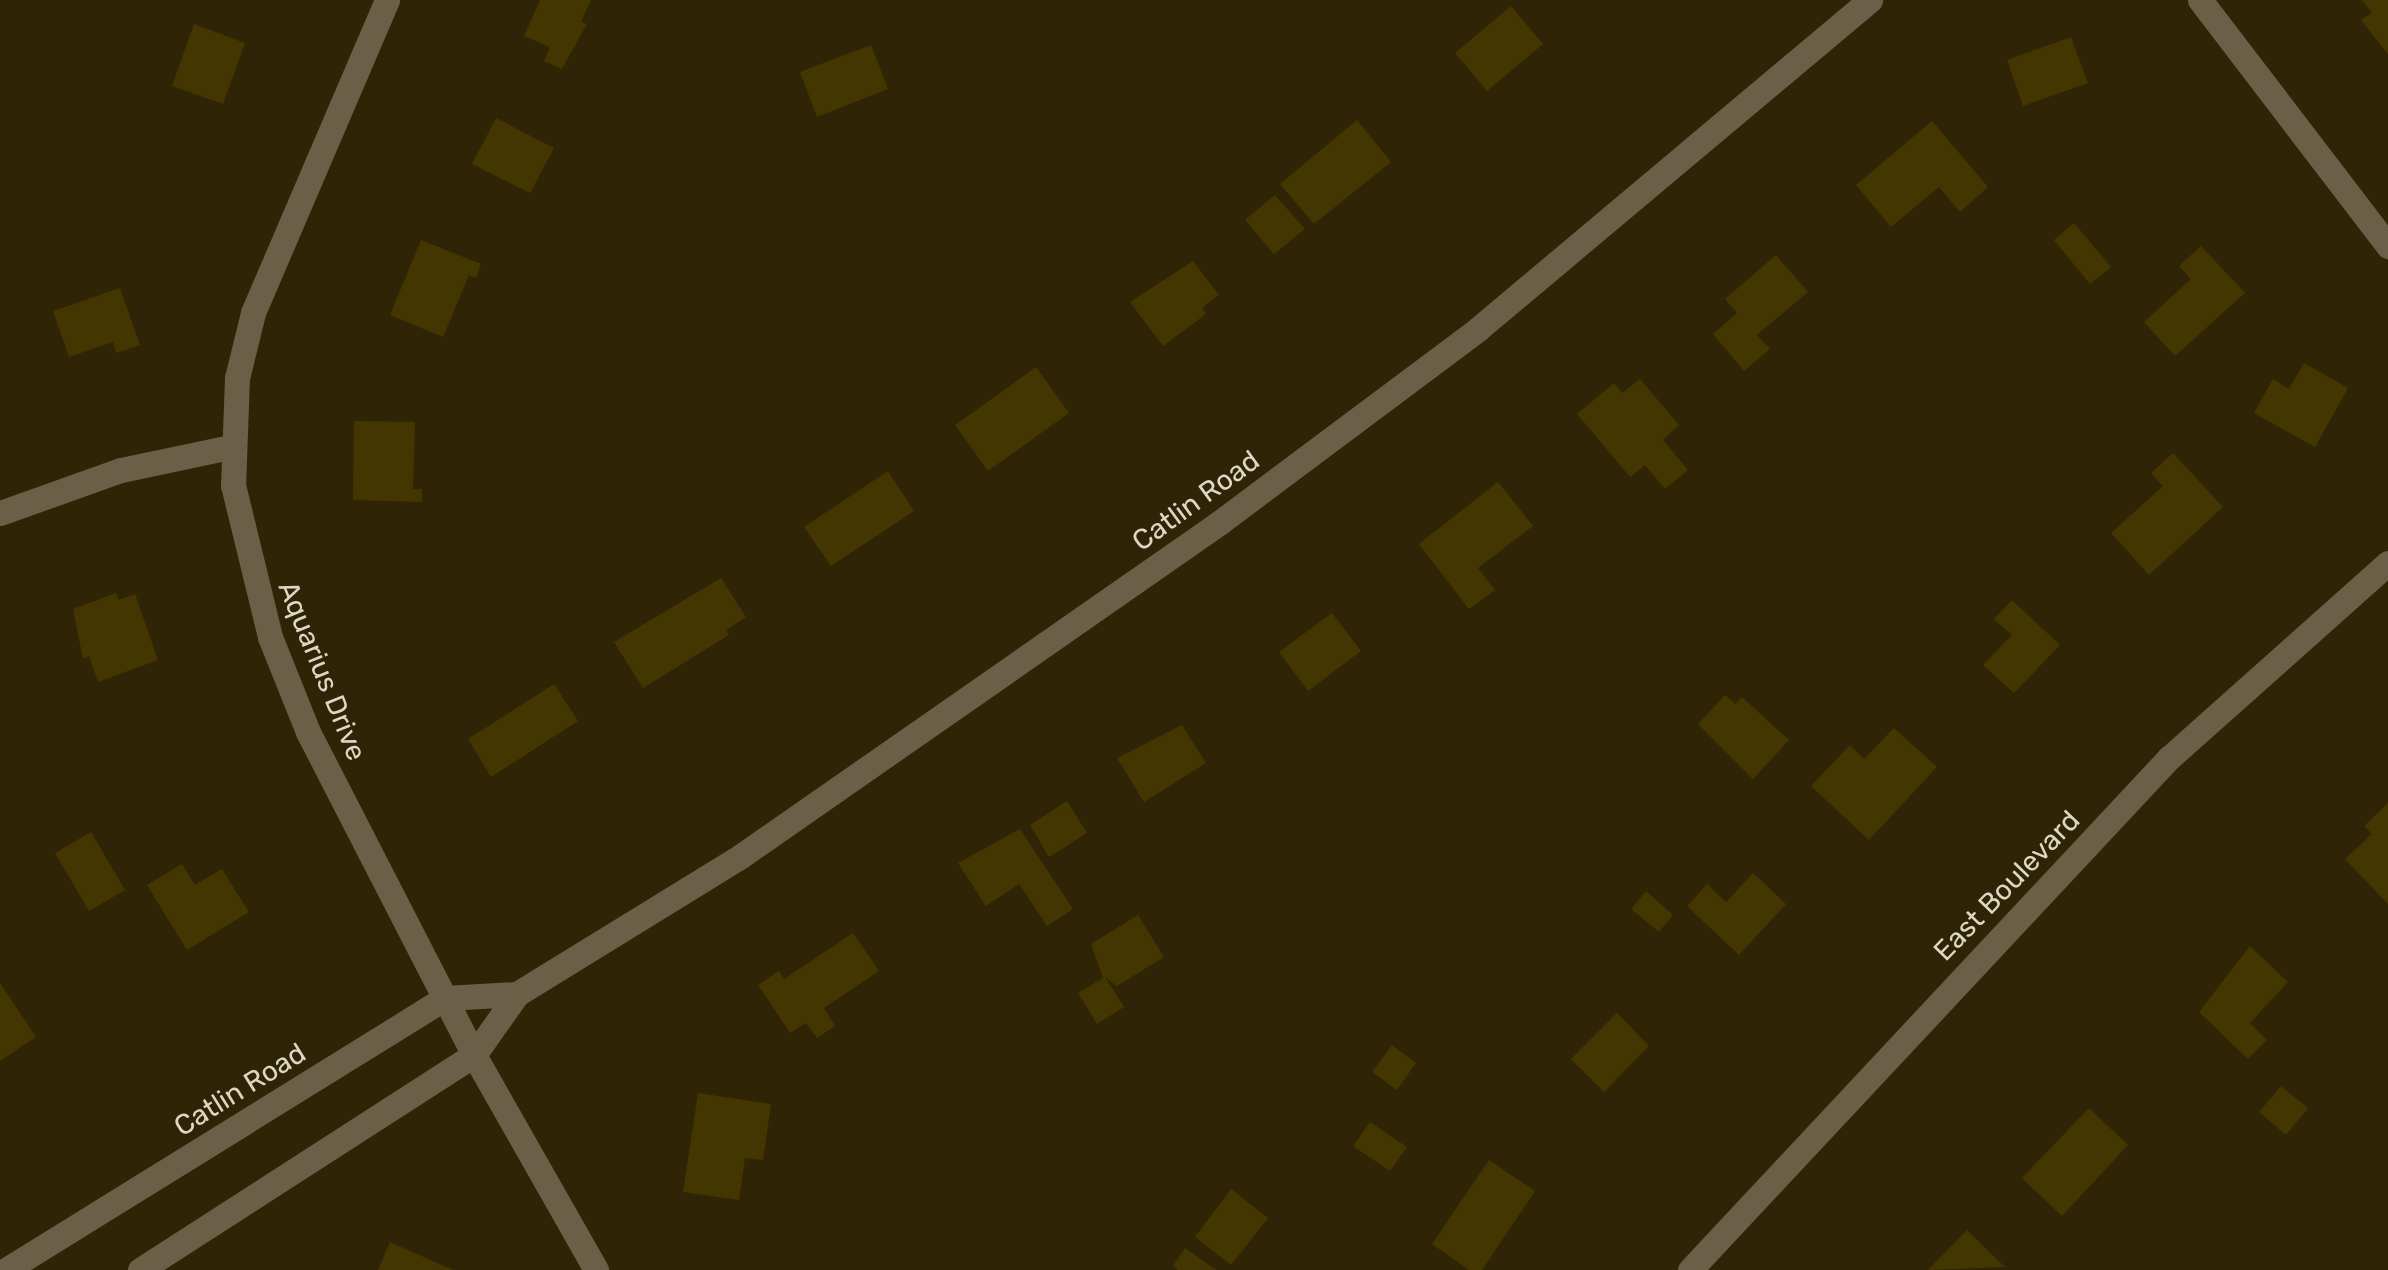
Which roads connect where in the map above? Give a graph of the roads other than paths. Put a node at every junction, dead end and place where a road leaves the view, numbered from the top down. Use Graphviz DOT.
graph roads {
  1 [pos="387,0"];
  2 [pos="1870,0"];
  3 [pos="2200,0"];
  4 [pos="2388,246"];
  5 [pos="230,447"];
  6 [pos="0,513"];
  7 [pos="2388,563"];
  8 [pos="516,994"];
  9 [pos="445,998"];
  10 [pos="474,1055"];
  11 [pos="6,1270"];
  12 [pos="140,1270"];
  13 [pos="596,1270"];
  14 [pos="1690,1270"];
  1 -- 5 [label="street, Aquarius Drive"];
  2 -- 8 [label="street, Catlin Road"];
  3 -- 4 [label="street"];
  5 -- 6 [label="street"];
  5 -- 9 [label="street, Aquarius Drive"];
  7 -- 14 [label="street, East Boulevard"];
  8 -- 9 [label="street, Catlin Road"];
  8 -- 10 [label="street, Catlin Road"];
  9 -- 10 [label="street, Aquarius Drive"];
  9 -- 11 [label="street, Catlin Road"];
  10 -- 12 [label="street, Catlin Road"];
  10 -- 13 [label="street, Aquarius Drive"];
}
